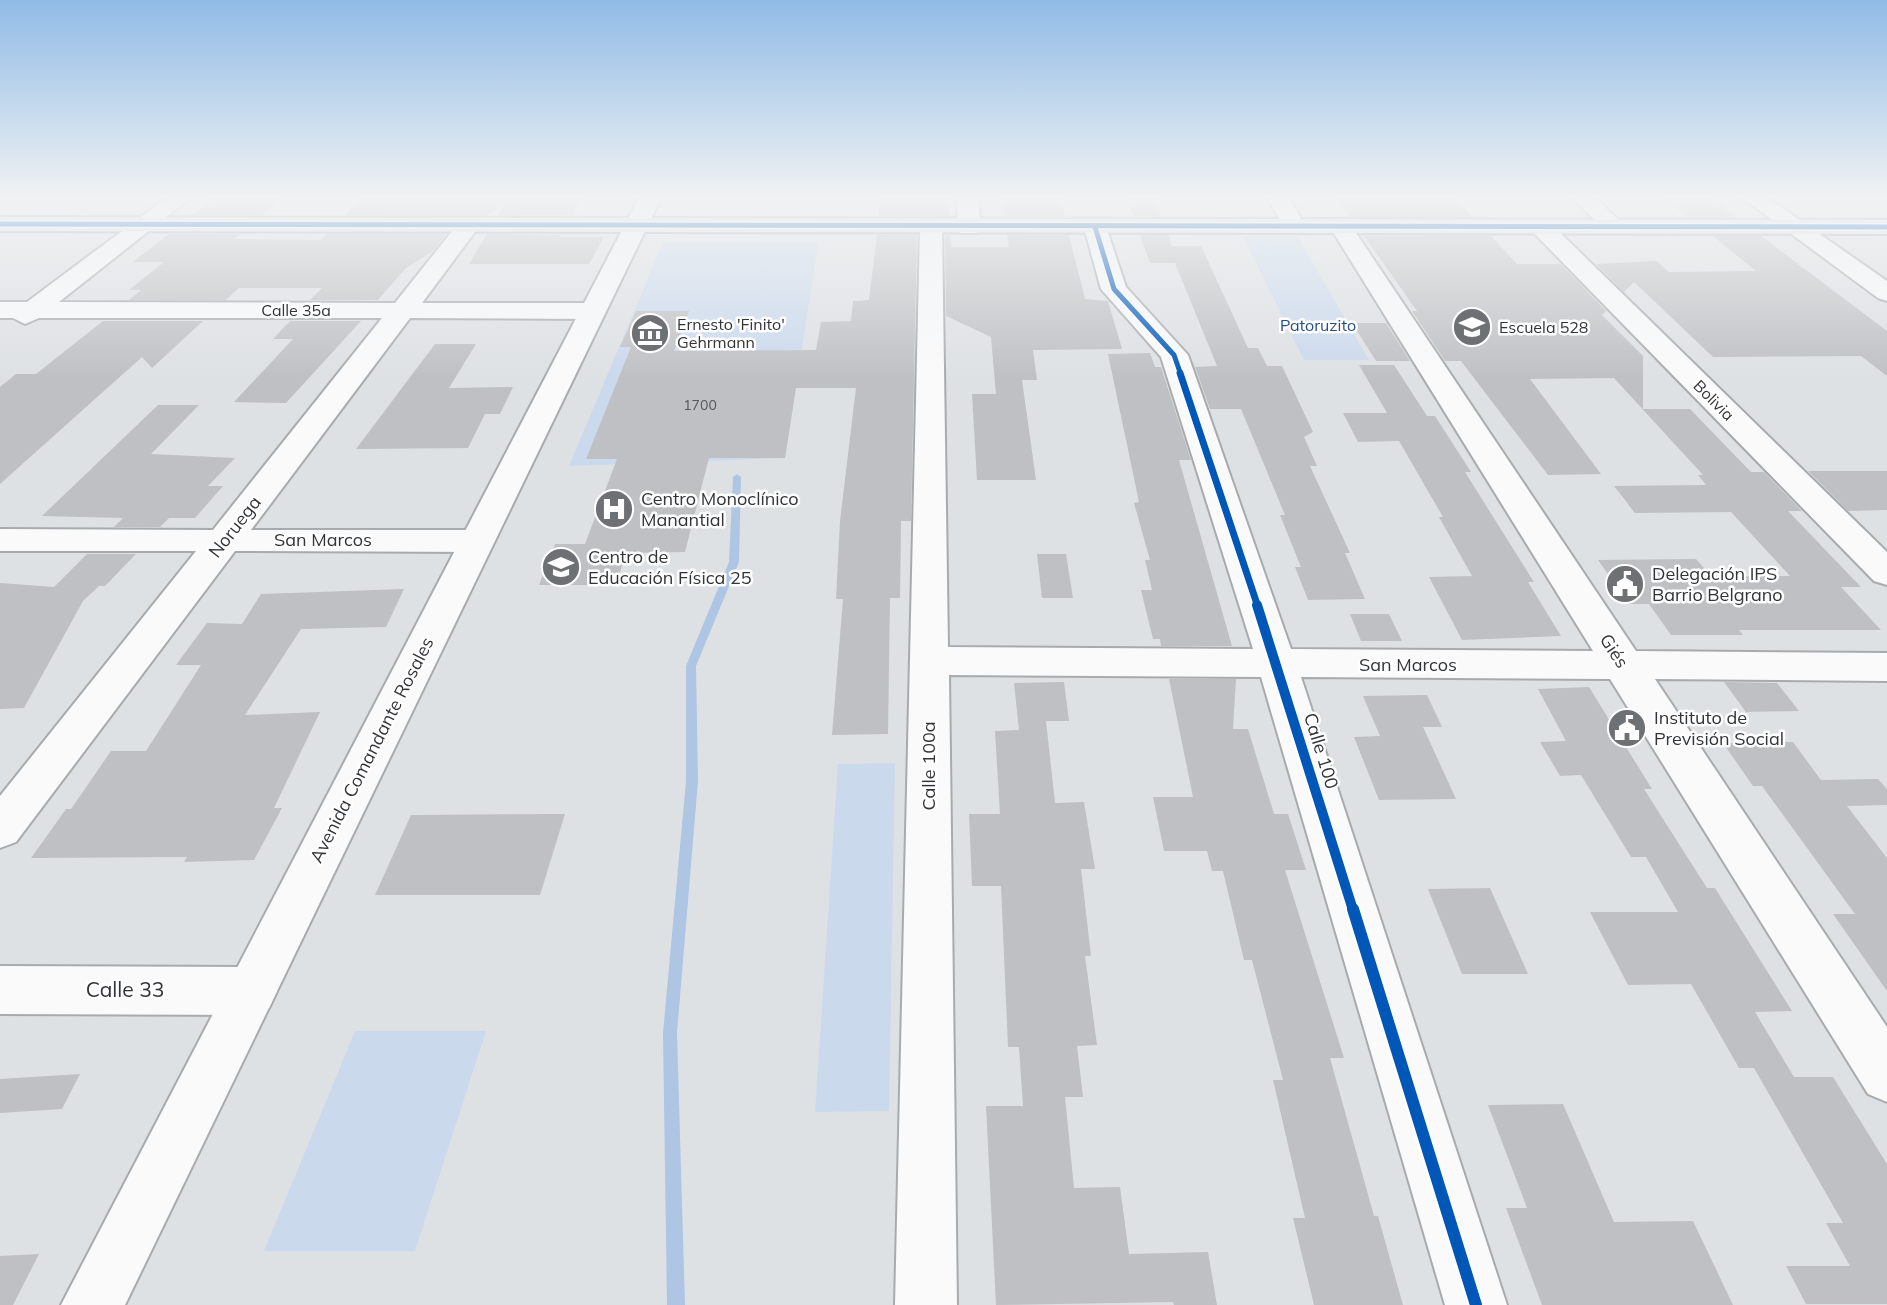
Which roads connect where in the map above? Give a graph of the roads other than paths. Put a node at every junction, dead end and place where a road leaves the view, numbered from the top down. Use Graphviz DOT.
graph roads {
  1 [pos="102,257"];
  2 [pos="445,257"];
  3 [pos="621,257"];
  4 [pos="949,257"];
  5 [pos="1104,257"];
  6 [pos="1359,257"];
  7 [pos="1571,257"];
  8 [pos="1837,257"];
  9 [pos="1887,293"];
  10 [pos="0,310"];
  11 [pos="32,310"];
  12 [pos="403,310"];
  13 [pos="593,311"];
  14 [pos="0,335"];
  15 [pos="0,540"];
  16 [pos="225,540"];
  17 [pos="477,541"];
  18 [pos="1887,573"];
  19 [pos="929,661"];
  20 [pos="1277,664"];
  21 [pos="1624,667"];
  22 [pos="1887,667"];
  23 [pos="0,829"];
  24 [pos="0,990"];
  25 [pos="251,991"];
  26 [pos="1887,1075"];
  27 [pos="92,1305"];
  28 [pos="926,1305"];
  29 [pos="1476,1305"];
  1 -- 11 [label="street"];
  2 -- 12 [label="street, Noruega"];
  3 -- 13 [label="street, Avenida Comandante Rosales"];
  4 -- 19 [label="street, Calle 100a"];
  5 -- 20 [label="street, Calle 100"];
  6 -- 21 [label="street, Giés"];
  7 -- 18 [label="street, Bolivia"];
  8 -- 9 [label="street"];
  10 -- 11 [label="street, Calle 35a"];
  11 -- 12 [label="street, Calle 35a"];
  11 -- 14 [label="street"];
  12 -- 13 [label="street, Calle 35a"];
  12 -- 16 [label="street, Noruega"];
  13 -- 17 [label="street, Avenida Comandante Rosales"];
  15 -- 16 [label="street, San Marcos"];
  16 -- 17 [label="street, San Marcos"];
  16 -- 23 [label="street, Noruega"];
  17 -- 25 [label="street, Avenida Comandante Rosales"];
  19 -- 20 [label="street, San Marcos"];
  19 -- 28 [label="street, Calle 100a"];
  20 -- 21 [label="street, San Marcos"];
  20 -- 29 [label="street, Calle 100"];
  21 -- 22 [label="street, San Marcos"];
  21 -- 26 [label="street, Giés"];
  24 -- 25 [label="street, Calle 33"];
  25 -- 27 [label="street, Avenida Comandante Rosales"];
}
